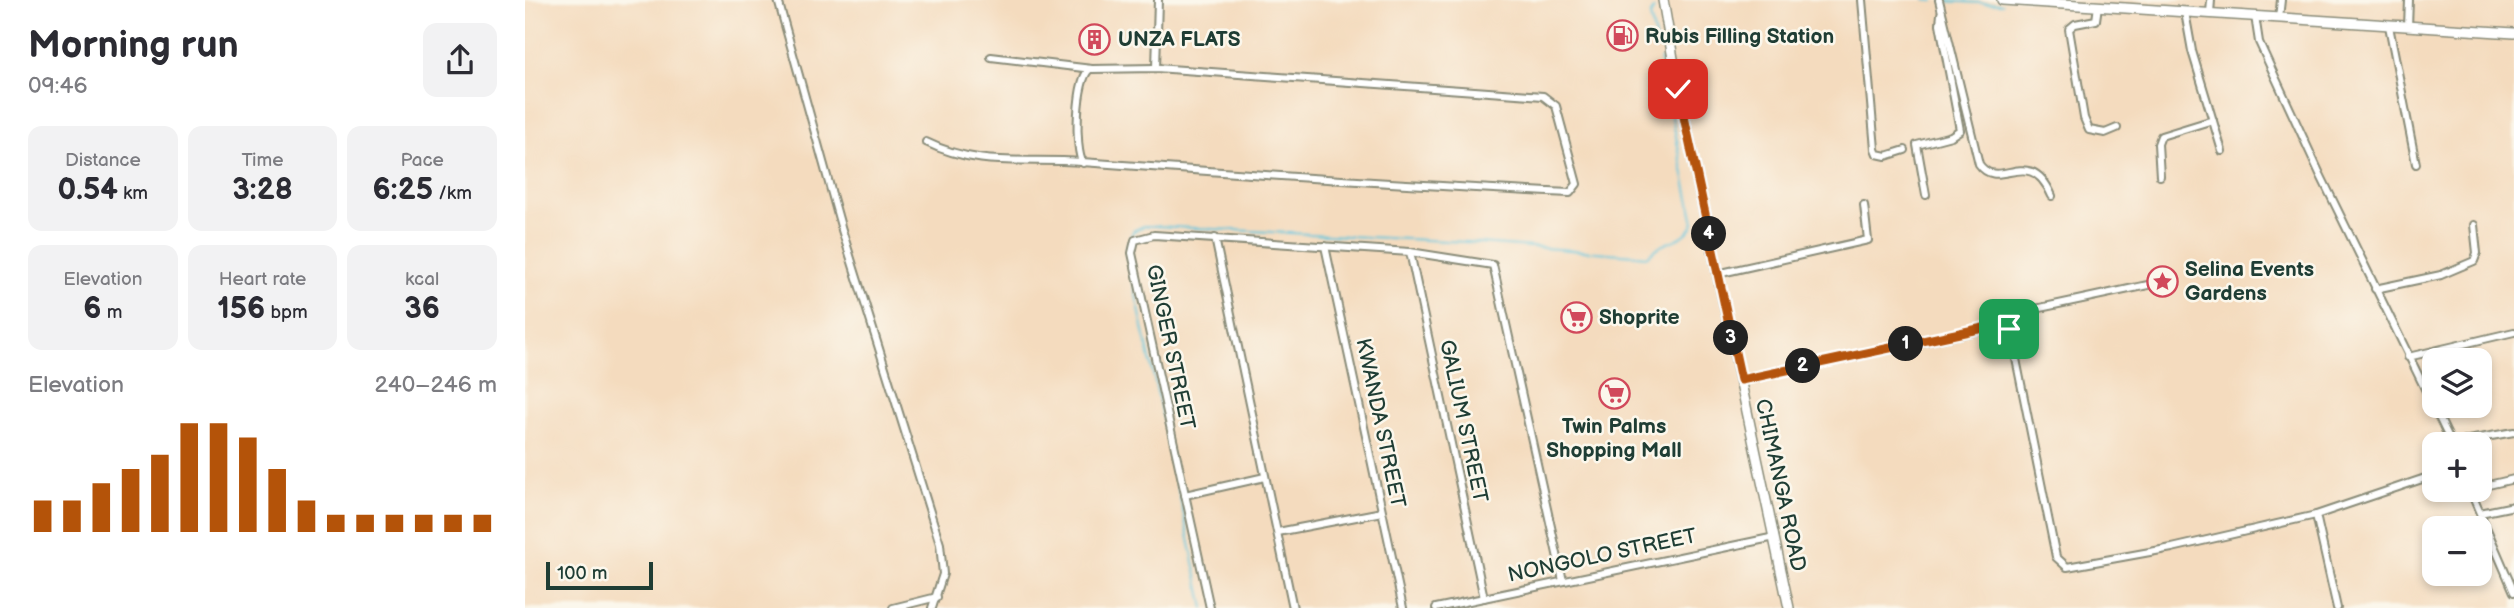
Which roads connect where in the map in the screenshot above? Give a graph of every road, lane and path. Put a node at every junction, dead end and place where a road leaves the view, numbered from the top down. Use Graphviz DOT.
graph roads {
  1 [pos="778,0"];
  2 [pos="1158,0"];
  3 [pos="1663,0"];
  4 [pos="1862,0"];
  5 [pos="1939,0"];
  6 [pos="2002,0"];
  7 [pos="2211,0"];
  8 [pos="2281,0"];
  9 [pos="2409,0"];
  10 [pos="2059,2"];
  11 [pos="2098,6"];
  12 [pos="1942,12"];
  13 [pos="2185,12"];
  14 [pos="2210,13"];
  15 [pos="2255,16"];
  16 [pos="2279,18"];
  17 [pos="2389,26"];
  18 [pos="2408,27"];
  19 [pos="2514,33"];
  20 [pos="991,57"];
  21 [pos="1156,68"];
  22 [pos="1092,69"];
  23 [pos="2213,120"];
  24 [pos="2117,128"];
  25 [pos="926,142"];
  26 [pos="1905,150"];
  27 [pos="2222,151"];
  28 [pos="1083,163"];
  29 [pos="2416,164"];
  30 [pos="2160,176"];
  31 [pos="1926,195"];
  32 [pos="2052,196"];
  33 [pos="1864,205"];
  34 [pos="2473,225"];
  35 [pos="1215,238"];
  36 [pos="1325,246"];
  37 [pos="1410,252"];
  38 [pos="1717,274"];
  39 [pos="2148,285"];
  40 [pos="2375,289"];
  41 [pos="2004,325"];
  42 [pos="2514,332"];
  43 [pos="2408,357"];
  44 [pos="1741,380"];
  45 [pos="2445,432"];
  46 [pos="2514,432"];
  47 [pos="2492,436"];
  48 [pos="1265,477"];
  49 [pos="2422,479"];
  50 [pos="2514,479"];
  51 [pos="2492,484"];
  52 [pos="1185,495"];
  53 [pos="2475,502"];
  54 [pos="2514,506"];
  55 [pos="1383,512"];
  56 [pos="2480,513"];
  57 [pos="2316,515"];
  58 [pos="1278,533"];
  59 [pos="1775,537"];
  60 [pos="1563,581"];
  61 [pos="2514,592"];
  62 [pos="937,597"];
  63 [pos="1484,598"];
  64 [pos="893,608"];
  65 [pos="932,608"];
  66 [pos="1210,608"];
  67 [pos="1293,608"];
  68 [pos="1403,608"];
  69 [pos="1436,608"];
  70 [pos="1789,608"];
  71 [pos="2337,608"];
  1 -- 62 [label="street"];
  2 -- 21 [label="street"];
  3 -- 38 [label="street, CHIMANGA ROAD"];
  4 -- 26 [label="street"];
  5 -- 12 [label="street"];
  6 -- 10 [label="street"];
  7 -- 14 [label="street"];
  8 -- 16 [label="street"];
  9 -- 18 [label="street"];
  10 -- 11 [label="street"];
  11 -- 13 [label="street"];
  11 -- 24 [label="street"];
  12 -- 31 [label="street"];
  12 -- 32 [label="street"];
  13 -- 14 [label="street"];
  13 -- 23 [label="street"];
  14 -- 15 [label="street"];
  15 -- 16 [label="street"];
  15 -- 40 [label="street"];
  16 -- 17 [label="street"];
  17 -- 18 [label="street"];
  17 -- 29 [label="street"];
  18 -- 19 [label="street"];
  20 -- 22 [label="street"];
  21 -- 22 [label="street"];
  21 -- 28 [label="street"];
  22 -- 28 [label="street"];
  23 -- 27 [label="street"];
  23 -- 30 [label="street"];
  25 -- 28 [label="street"];
  33 -- 38 [label="street"];
  34 -- 40 [label="street"];
  35 -- 36 [label="street, GINGER STREET"];
  35 -- 48 [label="street"];
  35 -- 52 [label="street, GINGER STREET"];
  36 -- 37 [label="street, GINGER STREET"];
  36 -- 55 [label="street, KWANDA STREET"];
  37 -- 60 [label="street, GINGER STREET"];
  37 -- 63 [label="street, GALIUM STREET"];
  38 -- 44 [label="street, CHIMANGA ROAD"];
  39 -- 41 [label="street"];
  40 -- 43 [label="street"];
  41 -- 44 [label="street"];
  41 -- 57 [label="street"];
  42 -- 43 [label="street"];
  43 -- 45 [label="street"];
  44 -- 59 [label="street, CHIMANGA ROAD"];
  46 -- 47 [label="street"];
  48 -- 52 [label="street"];
  48 -- 58 [label="street"];
  49 -- 57 [label="street"];
  50 -- 51 [label="street"];
  52 -- 66 [label="street, GINGER STREET"];
  53 -- 56 [label="street"];
  54 -- 56 [label="street"];
  55 -- 58 [label="street"];
  55 -- 68 [label="street, KWANDA STREET"];
  56 -- 61 [label="street"];
  57 -- 71 [label="street"];
  58 -- 67 [label="street"];
  59 -- 60 [label="street, NONGOLO STREET"];
  59 -- 70 [label="street, CHIMANGA ROAD"];
  60 -- 63 [label="street, NONGOLO STREET"];
  62 -- 64 [label="street"];
  62 -- 65 [label="street"];
  63 -- 69 [label="street, NONGOLO STREET"];
}
